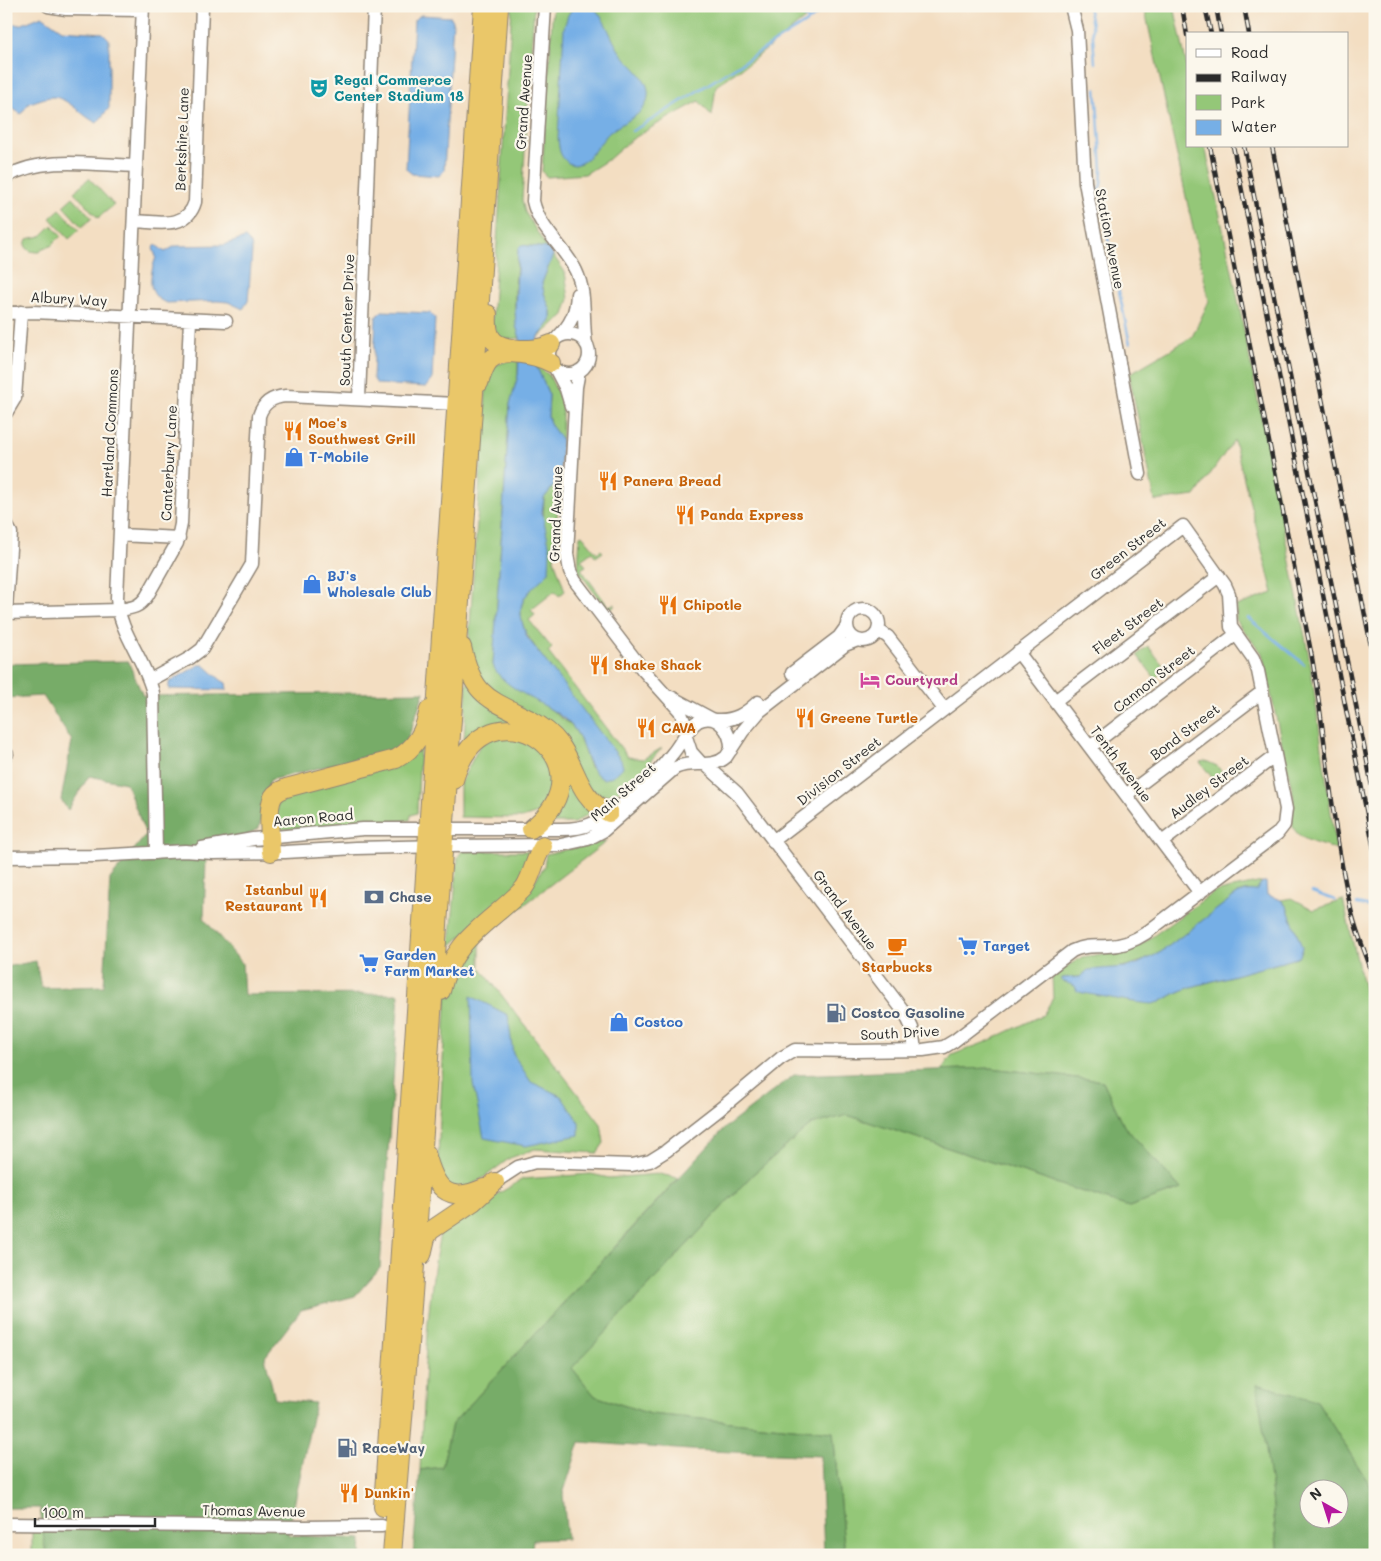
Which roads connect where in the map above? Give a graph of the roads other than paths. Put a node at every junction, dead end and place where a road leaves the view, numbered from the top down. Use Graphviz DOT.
graph roads {
  1 [pos="48,6"];
  2 [pos="202,6"];
  3 [pos="374,6"];
  4 [pos="483,6"];
  5 [pos="499,6"];
  6 [pos="545,6"];
  7 [pos="1071,6"];
  8 [pos="143,8"];
  9 [pos="136,166"];
  10 [pos="6,177"];
  11 [pos="134,221"];
  12 [pos="485,234"];
  13 [pos="578,276"];
  14 [pos="21,312"];
  15 [pos="6,313"];
  16 [pos="130,317"];
  17 [pos="190,320"];
  18 [pos="226,321"];
  19 [pos="586,344"];
  20 [pos="507,351"];
  21 [pos="548,353"];
  22 [pos="579,371"];
  23 [pos="474,395"];
  24 [pos="359,399"];
  25 [pos="457,404"];
  26 [pos="6,413"];
  27 [pos="574,423"];
  28 [pos="1140,474"];
  29 [pos="6,524"];
  30 [pos="120,535"];
  31 [pos="179,538"];
  32 [pos="1219,576"];
  33 [pos="6,609"];
  34 [pos="118,610"];
  35 [pos="6,614"];
  36 [pos="847,626"];
  37 [pos="458,630"];
  38 [pos="878,630"];
  39 [pos="1236,635"];
  40 [pos="858,640"];
  41 [pos="1018,652"];
  42 [pos="440,666"];
  43 [pos="150,680"];
  44 [pos="1262,692"];
  45 [pos="664,693"];
  46 [pos="1055,701"];
  47 [pos="944,709"];
  48 [pos="714,720"];
  49 [pos="687,734"];
  50 [pos="1090,747"];
  51 [pos="729,753"];
  52 [pos="1275,756"];
  53 [pos="704,764"];
  54 [pos="737,793"];
  55 [pos="1126,795"];
  56 [pos="446,810"];
  57 [pos="609,813"];
  58 [pos="531,829"];
  59 [pos="1280,831"];
  60 [pos="436,837"];
  61 [pos="773,841"];
  62 [pos="1162,842"];
  63 [pos="271,845"];
  64 [pos="543,846"];
  65 [pos="156,853"];
  66 [pos="6,857"];
  67 [pos="1200,893"];
  68 [pos="430,1038"];
  69 [pos="915,1050"];
  70 [pos="423,1142"];
  71 [pos="495,1182"];
  72 [pos="412,1294"];
  73 [pos="6,1524"];
  74 [pos="382,1526"];
  75 [pos="380,1555"];
  76 [pos="392,1555"];
  1 -- 8 [label="street"];
  2 -- 11 [label="street, Berkshire Lane"];
  3 -- 24 [label="street, South Center Drive"];
  4 -- 25 [label="highway"];
  5 -- 12 [label="highway"];
  6 -- 13 [label="street, Grand Avenue"];
  7 -- 28 [label="street, Station Avenue"];
  8 -- 9 [label="street, Hartland Commons"];
  9 -- 10 [label="street"];
  9 -- 11 [label="street, Hartland Commons"];
  11 -- 16 [label="street, Hartland Commons"];
  12 -- 20 [label="highway"];
  12 -- 23 [label="highway"];
  13 -- 19 [label="street, Grand Avenue"];
  13 -- 21 [label="street"];
  14 -- 15 [label="street, Albury Way"];
  14 -- 16 [label="street, Albury Way"];
  14 -- 26 [label="street"];
  16 -- 17 [label="street, Albury Way"];
  16 -- 30 [label="street, Hartland Commons"];
  17 -- 18 [label="street, Albury Way"];
  17 -- 31 [label="street, Canterbury Lane"];
  19 -- 21 [label="street"];
  19 -- 22 [label="street, Grand Avenue"];
  20 -- 21 [label="highway"];
  20 -- 23 [label="highway"];
  21 -- 22 [label="street"];
  21 -- 27 [label="street, Grand Avenue"];
  22 -- 27 [label="street, Grand Avenue"];
  23 -- 37 [label="highway"];
  24 -- 25 [label="street"];
  24 -- 43 [label="street, South Center Drive"];
  25 -- 42 [label="highway"];
  27 -- 45 [label="street, Grand Avenue"];
  29 -- 33 [label="street"];
  30 -- 31 [label="street"];
  30 -- 34 [label="street, Hartland Commons"];
  31 -- 34 [label="street, Canterbury Lane"];
  32 -- 39 [label="street, Green Street"];
  32 -- 41 [label="street, Green Street"];
  32 -- 46 [label="street, Fleet Street"];
  34 -- 35 [label="street"];
  34 -- 43 [label="street, Hartland Commons"];
  36 -- 38 [label="street"];
  36 -- 40 [label="street"];
  36 -- 48 [label="street"];
  37 -- 56 [label="highway"];
  37 -- 57 [label="highway"];
  38 -- 40 [label="street"];
  38 -- 47 [label="street"];
  39 -- 44 [label="street, Green Street"];
  39 -- 50 [label="street, Cannon Street"];
  40 -- 51 [label="street"];
  41 -- 46 [label="street, Tenth Avenue"];
  41 -- 47 [label="street, Division Street"];
  42 -- 60 [label="highway"];
  42 -- 63 [label="highway"];
  43 -- 65 [label="street, Hartland Commons"];
  44 -- 52 [label="street, Green Street"];
  44 -- 55 [label="street, Bond Street"];
  45 -- 48 [label="street, Grand Avenue"];
  45 -- 49 [label="street, Grand Avenue"];
  46 -- 50 [label="street, Tenth Avenue"];
  47 -- 61 [label="street, Division Street"];
  48 -- 49 [label="street"];
  48 -- 51 [label="street"];
  49 -- 53 [label="street"];
  49 -- 57 [label="street, Main Street"];
  50 -- 55 [label="street, Tenth Avenue"];
  51 -- 53 [label="street"];
  51 -- 54 [label="street, Grand Avenue"];
  52 -- 59 [label="street, Green Street"];
  52 -- 62 [label="street, Audley Street"];
  53 -- 54 [label="street, Grand Avenue"];
  53 -- 64 [label="street, Main Street"];
  54 -- 61 [label="street, Grand Avenue"];
  55 -- 62 [label="street, Tenth Avenue"];
  56 -- 58 [label="highway"];
  56 -- 60 [label="highway"];
  57 -- 58 [label="street, Main Street"];
  58 -- 60 [label="street, Main Street"];
  59 -- 67 [label="street, South Drive"];
  60 -- 63 [label="street, Aaron Road"];
  60 -- 63 [label="street, Aaron Road"];
  60 -- 64 [label="street, Main Street"];
  60 -- 68 [label="highway"];
  60 -- 74 [label="highway"];
  61 -- 69 [label="street, Grand Avenue"];
  62 -- 67 [label="street, Tenth Avenue"];
  63 -- 65 [label="street, Aaron Road"];
  64 -- 68 [label="highway"];
  65 -- 66 [label="street, Aaron Road"];
  67 -- 69 [label="street, South Drive"];
  68 -- 70 [label="highway"];
  69 -- 71 [label="street, South Drive"];
  70 -- 71 [label="highway"];
  70 -- 72 [label="highway"];
  71 -- 72 [label="highway"];
  72 -- 76 [label="highway"];
  73 -- 74 [label="street, Thomas Avenue"];
  74 -- 75 [label="highway"];
}
